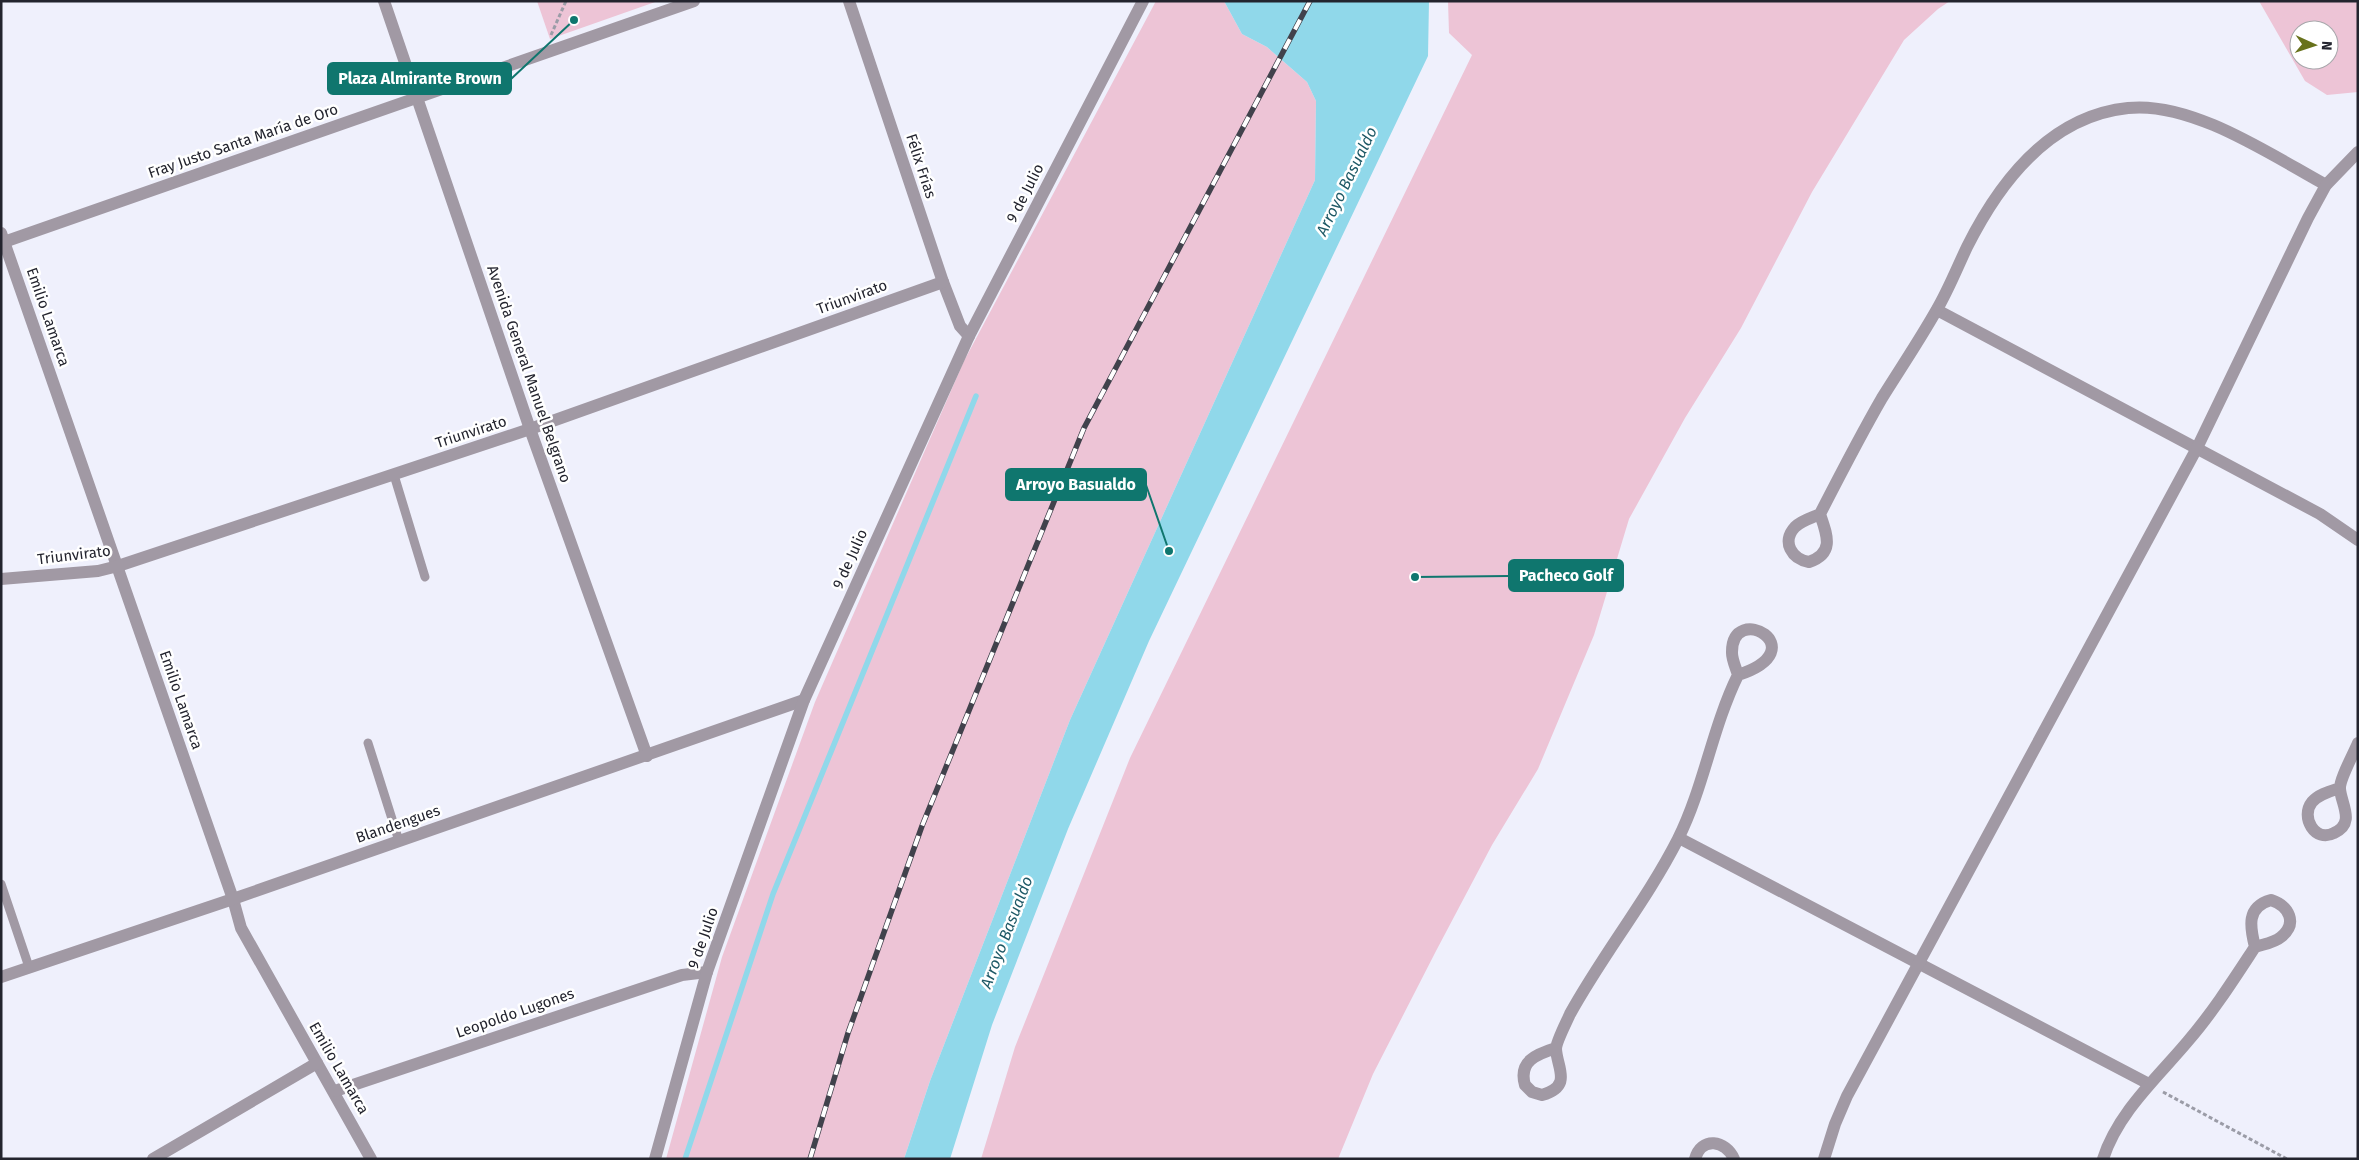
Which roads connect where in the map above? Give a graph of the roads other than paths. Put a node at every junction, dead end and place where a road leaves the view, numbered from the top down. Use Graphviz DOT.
graph roads {
  1 [pos="384,1"];
  2 [pos="694,1"];
  3 [pos="849,1"];
  4 [pos="1144,1"];
  5 [pos="417,98"];
  6 [pos="2358,152"];
  7 [pos="2326,185"];
  8 [pos="2,239"];
  9 [pos="943,282"];
  10 [pos="1937,310"];
  11 [pos="970,336"];
  12 [pos="530,429"];
  13 [pos="2196,448"];
  14 [pos="394,475"];
  15 [pos="1820,514"];
  16 [pos="2358,540"];
  17 [pos="118,566"];
  18 [pos="425,577"];
  19 [pos="1,578"];
  20 [pos="1738,675"];
  21 [pos="804,700"];
  22 [pos="368,743"];
  23 [pos="2358,743"];
  24 [pos="646,756"];
  25 [pos="2340,788"];
  26 [pos="1679,838"];
  27 [pos="399,841"];
  28 [pos="1,884"];
  29 [pos="233,900"];
  30 [pos="2255,947"];
  31 [pos="1919,965"];
  32 [pos="29,967"];
  33 [pos="708,972"];
  34 [pos="1,976"];
  35 [pos="1556,1048"];
  36 [pos="317,1064"];
  37 [pos="2149,1084"];
  38 [pos="335,1091"];
  39 [pos="153,1159"];
  40 [pos="371,1159"];
  41 [pos="655,1159"];
  42 [pos="1694,1159"];
  43 [pos="1734,1159"];
  44 [pos="1824,1159"];
  45 [pos="2103,1159"];
  1 -- 5 [label="street, Avenida General Manuel Belgrano"];
  2 -- 5 [label="street, Fray Justo Santa María de Oro"];
  3 -- 9 [label="street, Félix Frías"];
  4 -- 11 [label="street, 9 de Julio"];
  5 -- 8 [label="street, Fray Justo Santa María de Oro"];
  5 -- 12 [label="street, Avenida General Manuel Belgrano"];
  6 -- 7 [label="street"];
  7 -- 10 [label="street"];
  7 -- 13 [label="street"];
  8 -- 17 [label="street, Emilio Lamarca"];
  9 -- 11 [label="street, Félix Frías"];
  9 -- 12 [label="street, Triunvirato"];
  10 -- 13 [label="street"];
  10 -- 15 [label="street"];
  11 -- 21 [label="street, 9 de Julio"];
  12 -- 14 [label="street, Triunvirato"];
  12 -- 24 [label="street, Avenida General Manuel Belgrano"];
  13 -- 16 [label="street"];
  13 -- 31 [label="street"];
  14 -- 17 [label="street, Triunvirato"];
  14 -- 18 [label="lane"];
  17 -- 19 [label="street, Triunvirato"];
  17 -- 29 [label="street, Emilio Lamarca"];
  20 -- 26 [label="street"];
  21 -- 24 [label="street, Blandengues"];
  21 -- 33 [label="street, 9 de Julio"];
  22 -- 27 [label="lane"];
  23 -- 25 [label="street"];
  24 -- 27 [label="street, Blandengues"];
  26 -- 31 [label="street"];
  26 -- 35 [label="street"];
  27 -- 29 [label="street, Blandengues"];
  28 -- 32 [label="lane"];
  29 -- 32 [label="street, Blandengues"];
  29 -- 36 [label="street, Emilio Lamarca"];
  30 -- 37 [label="street"];
  31 -- 37 [label="street"];
  31 -- 44 [label="street"];
  32 -- 34 [label="street, Blandengues"];
  33 -- 38 [label="street, Leopoldo Lugones"];
  33 -- 41 [label="street, 9 de Julio"];
  36 -- 38 [label="street, Emilio Lamarca"];
  36 -- 39 [label="street"];
  37 -- 45 [label="street"];
  38 -- 40 [label="street, Emilio Lamarca"];
  42 -- 43 [label="street"];
}
